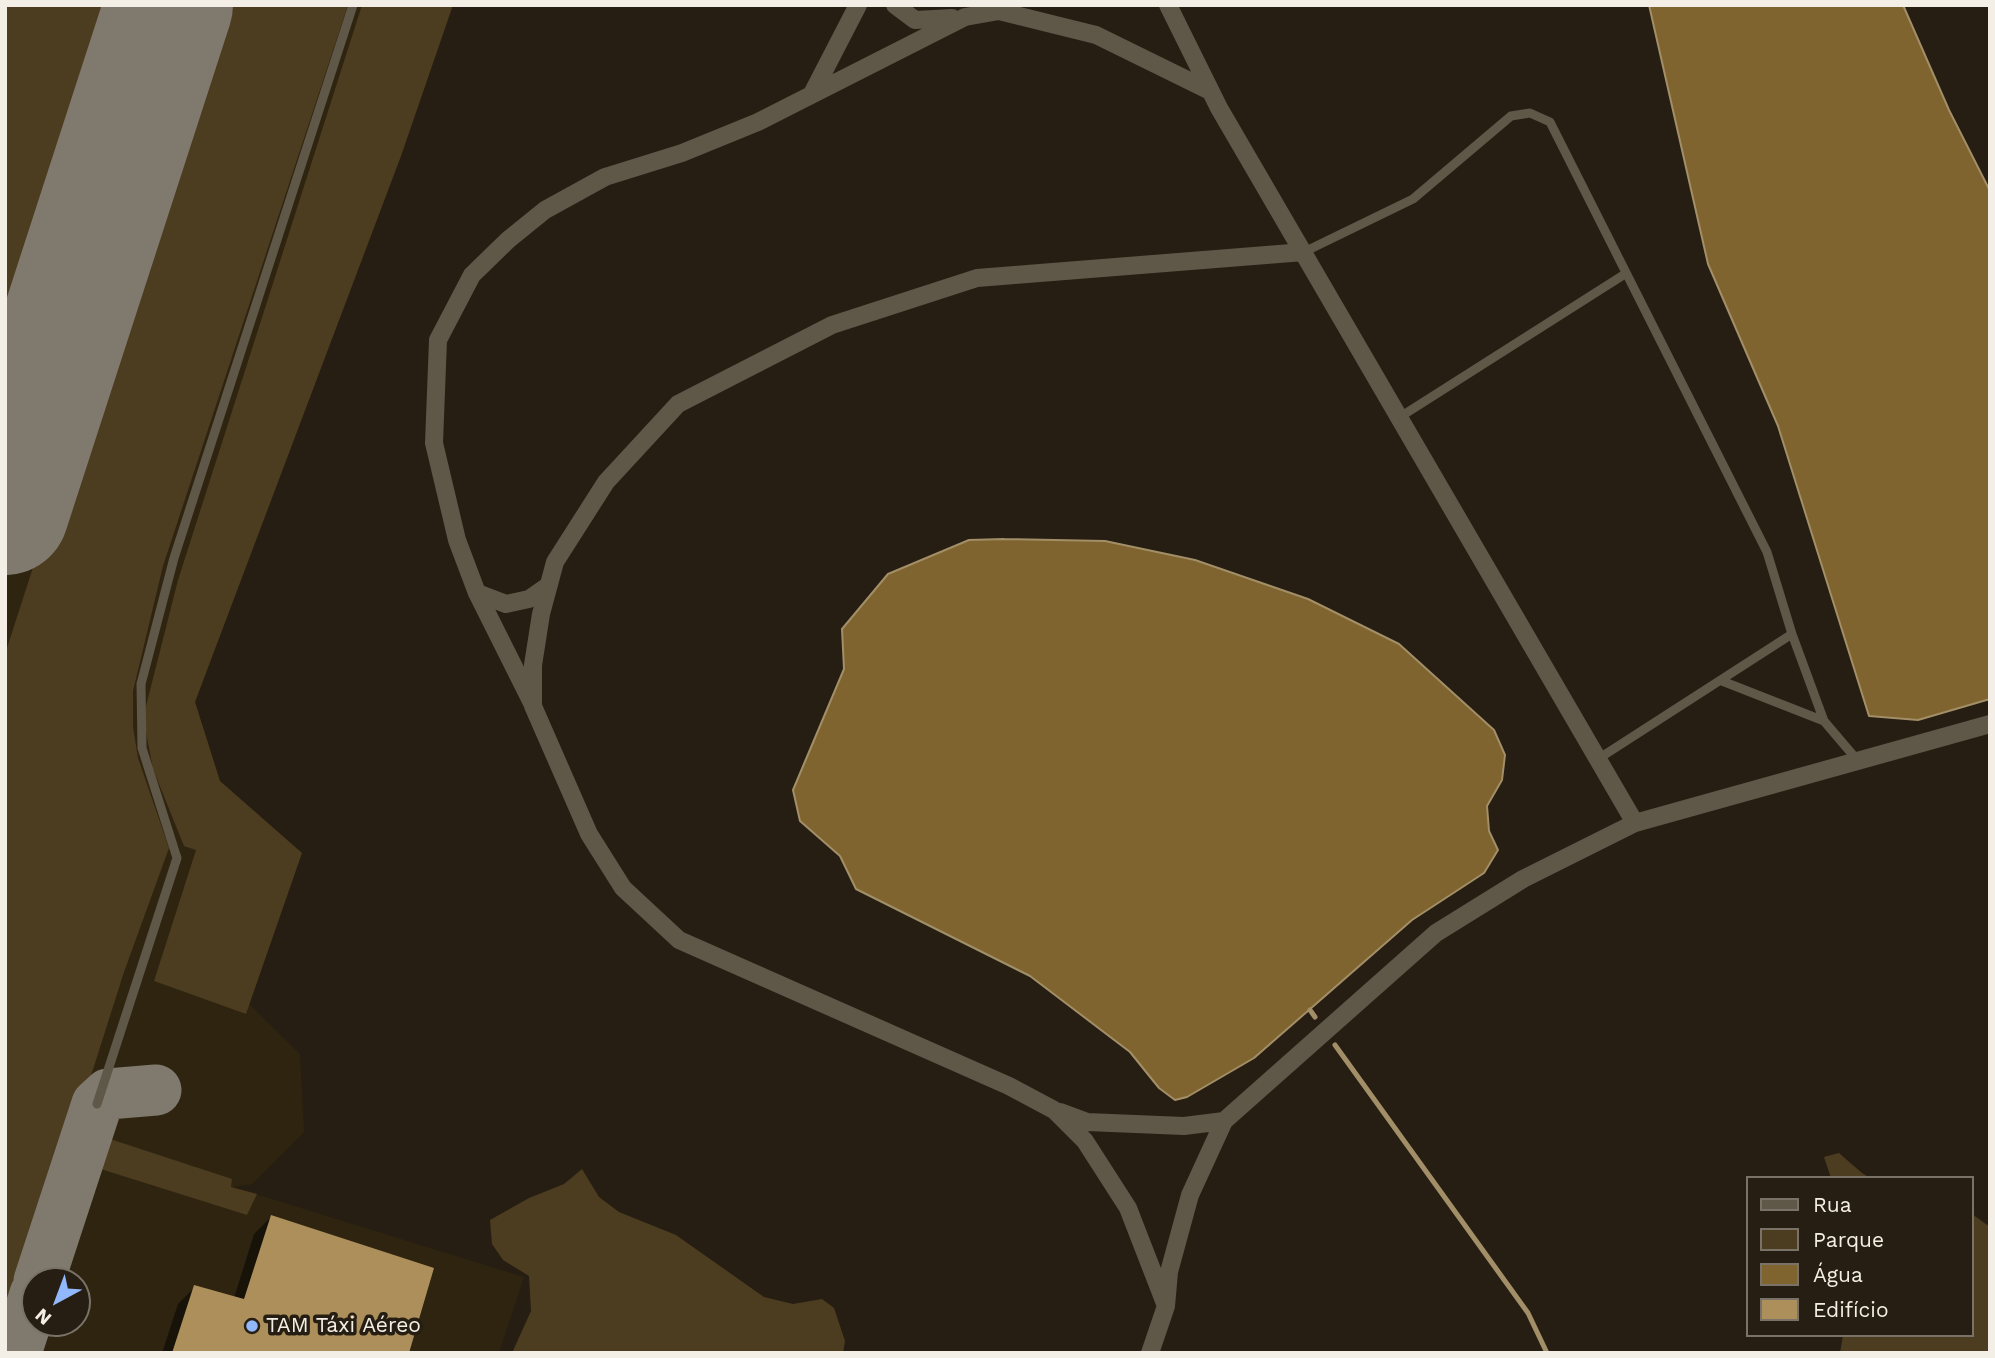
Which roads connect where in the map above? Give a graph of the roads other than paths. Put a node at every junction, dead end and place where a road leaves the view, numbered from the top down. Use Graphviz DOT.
graph roads {
  1 [pos="354,5"];
  2 [pos="858,5"];
  3 [pos="895,5"];
  4 [pos="992,5"];
  5 [pos="1168,5"];
  6 [pos="965,17"];
  7 [pos="1210,90"];
  8 [pos="812,94"];
  9 [pos="1304,252"];
  10 [pos="1625,274"];
  11 [pos="1400,417"];
  12 [pos="549,585"];
  13 [pos="477,593"];
  14 [pos="1791,634"];
  15 [pos="1722,681"];
  16 [pos="533,706"];
  17 [pos="1824,721"];
  18 [pos="1990,724"];
  19 [pos="1598,759"];
  20 [pos="1858,761"];
  21 [pos="1635,823"];
  22 [pos="97,1104"];
  23 [pos="1054,1110"];
  24 [pos="1224,1121"];
  25 [pos="1166,1306"];
  26 [pos="1150,1353"];
  1 -- 22 [label="lane"];
  2 -- 8 [label="street"];
  3 -- 6 [label="street"];
  4 -- 6 [label="street"];
  5 -- 7 [label="street"];
  6 -- 7 [label="street"];
  6 -- 8 [label="street"];
  7 -- 9 [label="street"];
  8 -- 13 [label="street"];
  9 -- 10 [label="lane"];
  9 -- 11 [label="street"];
  9 -- 12 [label="street"];
  10 -- 11 [label="lane"];
  10 -- 14 [label="lane"];
  11 -- 19 [label="street"];
  12 -- 13 [label="street"];
  12 -- 16 [label="street"];
  13 -- 16 [label="street"];
  14 -- 15 [label="lane"];
  14 -- 17 [label="lane"];
  15 -- 17 [label="lane"];
  15 -- 19 [label="lane"];
  16 -- 23 [label="street"];
  17 -- 20 [label="lane"];
  18 -- 20 [label="street"];
  19 -- 21 [label="street"];
  20 -- 21 [label="street"];
  21 -- 24 [label="street"];
  23 -- 24 [label="street"];
  23 -- 25 [label="street"];
  24 -- 25 [label="street"];
  25 -- 26 [label="street"];
}
